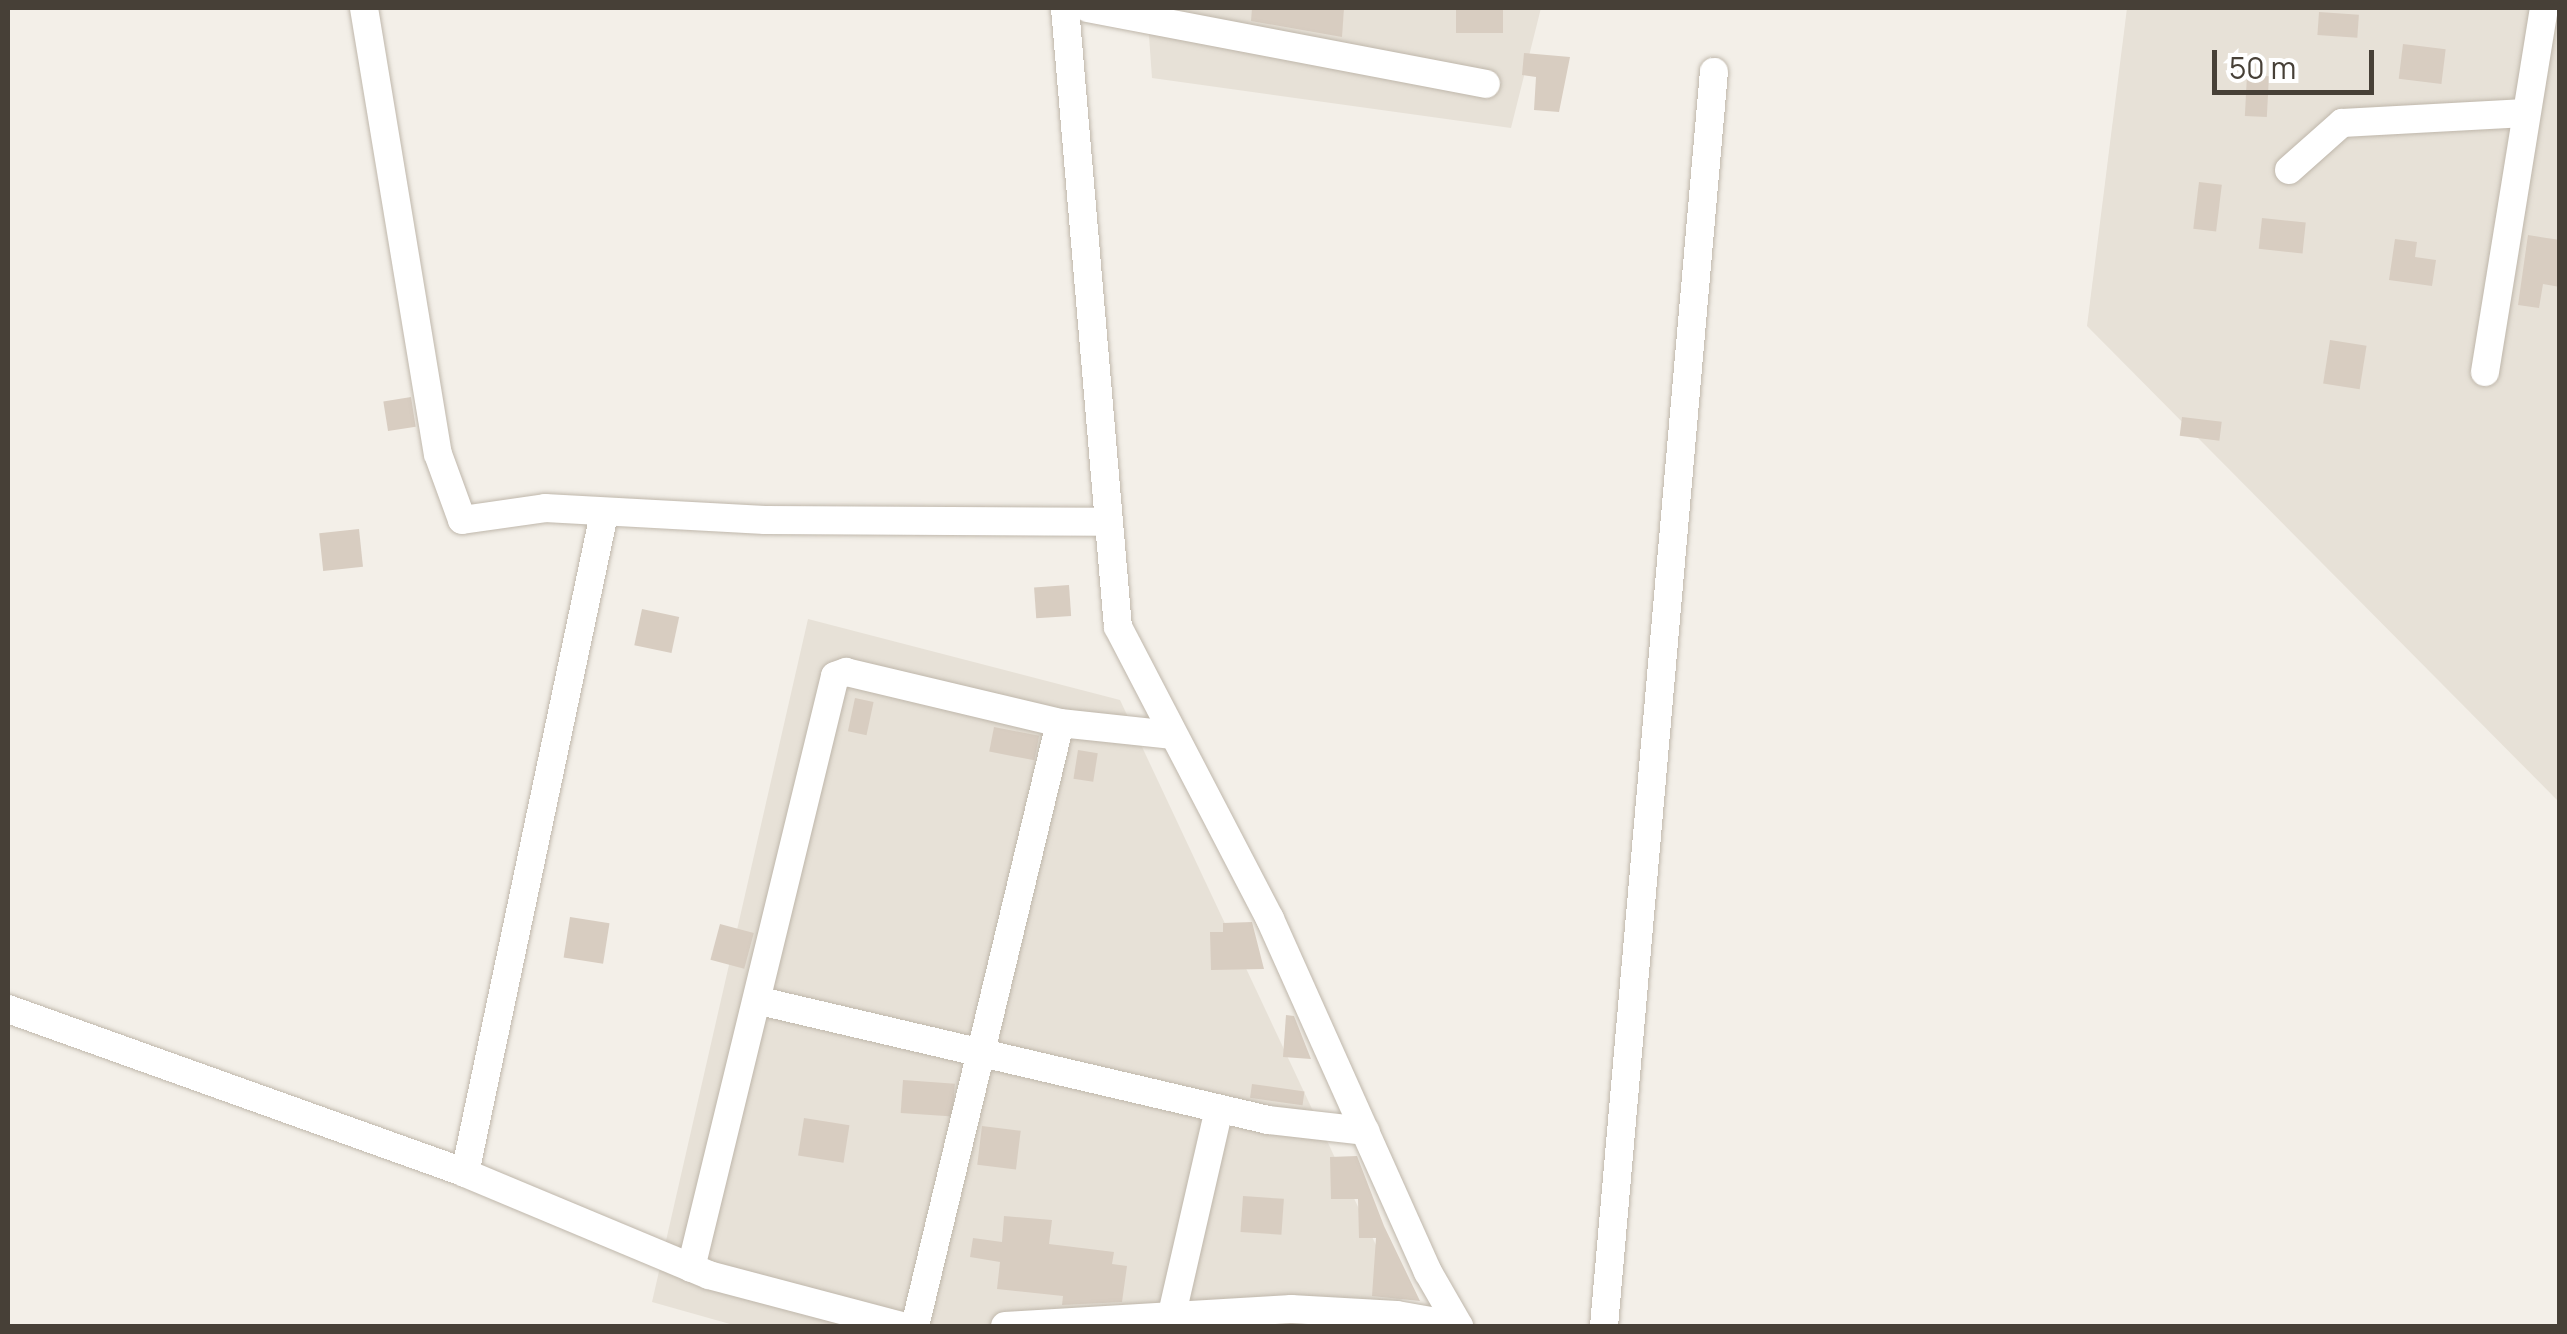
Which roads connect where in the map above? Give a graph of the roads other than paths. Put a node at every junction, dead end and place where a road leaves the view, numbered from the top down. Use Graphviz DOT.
graph roads {
  1 [pos="364,8"];
  2 [pos="1064,8"];
  3 [pos="1088,8"];
  4 [pos="2544,8"];
  5 [pos="1714,72"];
  6 [pos="1486,84"];
  7 [pos="2526,114"];
  8 [pos="2289,170"];
  9 [pos="2485,372"];
  10 [pos="604,514"];
  11 [pos="1106,522"];
  12 [pos="1060,723"];
  13 [pos="1173,735"];
  14 [pos="760,1001"];
  15 [pos="8,1008"];
  16 [pos="981,1052"];
  17 [pos="1219,1108"];
  18 [pos="1365,1131"];
  19 [pos="465,1173"];
  20 [pos="692,1268"];
  21 [pos="1172,1314"];
  22 [pos="1234,1319"];
  23 [pos="902,1326"];
  24 [pos="915,1326"];
  25 [pos="1006,1326"];
  26 [pos="1604,1326"];
  1 -- 10 [label="street"];
  2 -- 11 [label="street"];
  3 -- 6 [label="street"];
  4 -- 7 [label="street"];
  5 -- 26 [label="street"];
  7 -- 8 [label="street"];
  7 -- 9 [label="street"];
  10 -- 11 [label="street"];
  10 -- 19 [label="street"];
  11 -- 13 [label="street"];
  12 -- 13 [label="street"];
  12 -- 14 [label="street"];
  12 -- 16 [label="street"];
  13 -- 18 [label="street"];
  14 -- 16 [label="street"];
  14 -- 20 [label="street"];
  15 -- 19 [label="street"];
  16 -- 17 [label="street"];
  16 -- 24 [label="street"];
  17 -- 18 [label="street"];
  17 -- 21 [label="street"];
  18 -- 22 [label="street"];
  19 -- 20 [label="street"];
  20 -- 23 [label="street"];
  21 -- 22 [label="street"];
  21 -- 25 [label="street"];
}
